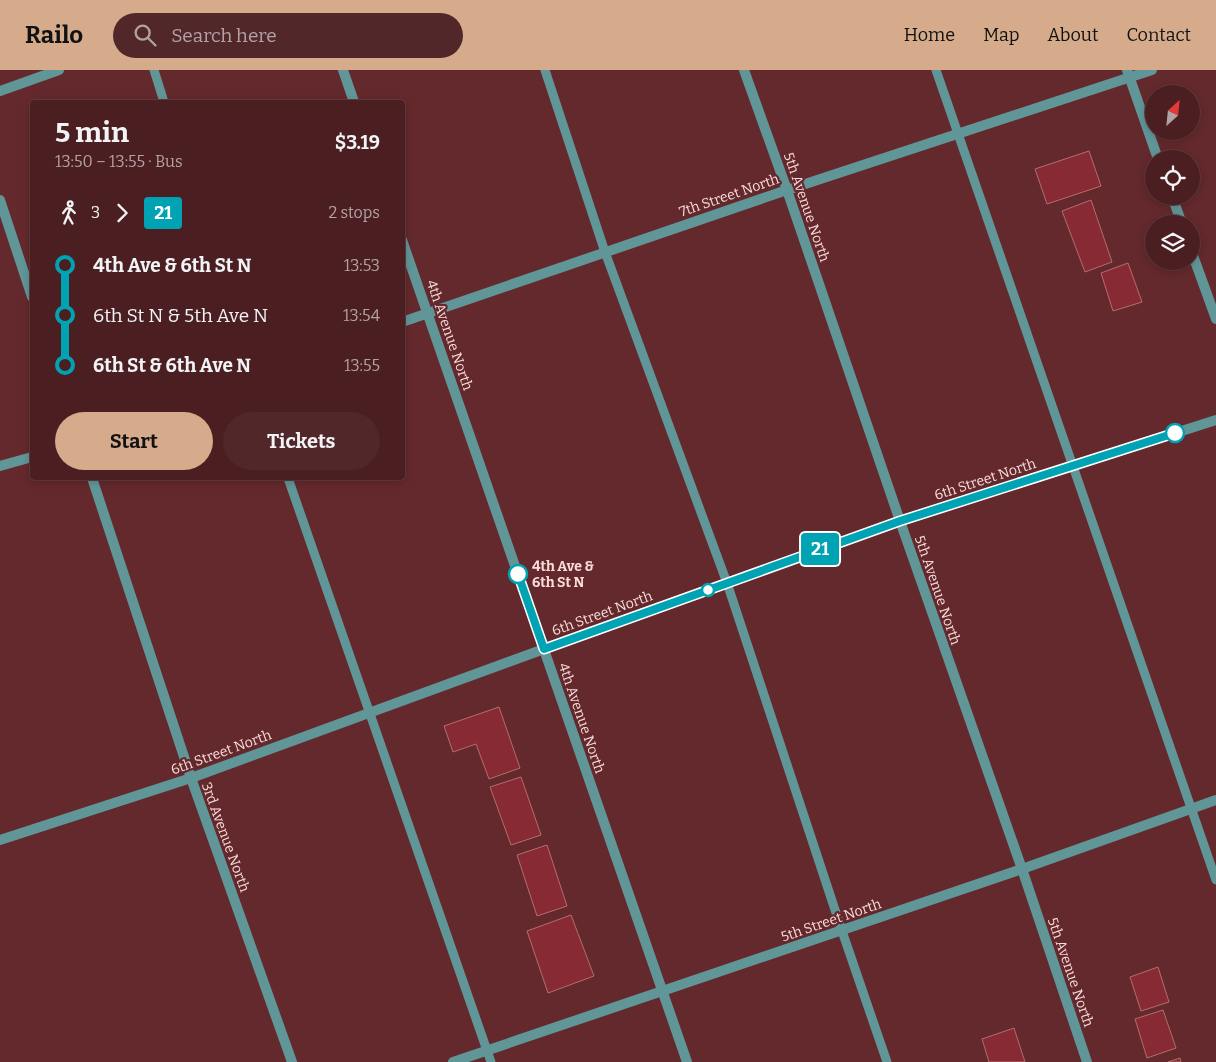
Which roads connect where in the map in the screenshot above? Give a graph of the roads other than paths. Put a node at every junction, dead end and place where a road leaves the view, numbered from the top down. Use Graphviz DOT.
graph roads {
  1 [pos="59,70"];
  2 [pos="154,70"];
  3 [pos="343,70"];
  4 [pos="545,70"];
  5 [pos="744,70"];
  6 [pos="936,70"];
  7 [pos="1152,70"];
  8 [pos="1128,74"];
  9 [pos="0,91"];
  10 [pos="163,100"];
  11 [pos="353,100"];
  12 [pos="958,134"];
  13 [pos="1155,150"];
  14 [pos="787,190"];
  15 [pos="0,200"];
  16 [pos="405,248"];
  17 [pos="605,252"];
  18 [pos="1198,270"];
  19 [pos="30,291"];
  20 [pos="428,313"];
  21 [pos="1216,319"];
  22 [pos="405,321"];
  23 [pos="1216,420"];
  24 [pos="30,458"];
  25 [pos="0,466"];
  26 [pos="1073,466"];
  27 [pos="93,480"];
  28 [pos="289,480"];
  29 [pos="900,521"];
  30 [pos="727,583"];
  31 [pos="544,649"];
  32 [pos="370,712"];
  33 [pos="191,778"];
  34 [pos="1216,800"];
  35 [pos="1191,809"];
  36 [pos="0,840"];
  37 [pos="1022,869"];
  38 [pos="1216,880"];
  39 [pos="842,931"];
  40 [pos="663,992"];
  41 [pos="487,1051"];
  42 [pos="292,1062"];
  43 [pos="453,1062"];
  44 [pos="491,1062"];
  45 [pos="687,1062"];
  46 [pos="887,1062"];
  47 [pos="1087,1062"];
  1 -- 9 [label="street"];
  2 -- 10 [label="lane"];
  3 -- 11 [label="street"];
  4 -- 17 [label="lane"];
  5 -- 14 [label="street, 5th Avenue North"];
  6 -- 12 [label="lane"];
  7 -- 8 [label="street, 7th Street North"];
  8 -- 12 [label="street, 7th Street North"];
  8 -- 13 [label="street"];
  12 -- 14 [label="street, 7th Street North"];
  12 -- 26 [label="lane"];
  14 -- 17 [label="street, 7th Street North"];
  14 -- 29 [label="street, 5th Avenue North"];
  15 -- 19 [label="street"];
  16 -- 20 [label="street, 4th Avenue North"];
  17 -- 20 [label="street, 7th Street North"];
  17 -- 30 [label="lane"];
  18 -- 21 [label="street"];
  20 -- 22 [label="street, 7th Street North"];
  20 -- 31 [label="street, 4th Avenue North"];
  23 -- 26 [label="street, 6th Street North"];
  24 -- 25 [label="street"];
  26 -- 29 [label="street, 6th Street North"];
  26 -- 35 [label="lane"];
  27 -- 33 [label="street, 3rd Avenue North"];
  28 -- 32 [label="lane"];
  29 -- 30 [label="street, 6th Street North"];
  29 -- 37 [label="street, 5th Avenue North"];
  30 -- 31 [label="street, 6th Street North"];
  30 -- 39 [label="lane"];
  31 -- 32 [label="street, 6th Street North"];
  31 -- 40 [label="street, 4th Avenue North"];
  32 -- 33 [label="street, 6th Street North"];
  32 -- 41 [label="lane"];
  33 -- 36 [label="street, 6th Street North"];
  33 -- 42 [label="street, 3rd Avenue North"];
  34 -- 35 [label="street, 5th Street North"];
  35 -- 37 [label="street, 5th Street North"];
  35 -- 38 [label="lane"];
  37 -- 39 [label="street, 5th Street North"];
  37 -- 47 [label="street, 5th Avenue North"];
  39 -- 40 [label="street, 5th Street North"];
  39 -- 46 [label="lane"];
  40 -- 41 [label="street, 5th Street North"];
  40 -- 45 [label="street, 4th Avenue North"];
  41 -- 43 [label="street, 5th Street North"];
  41 -- 44 [label="lane"];
}
